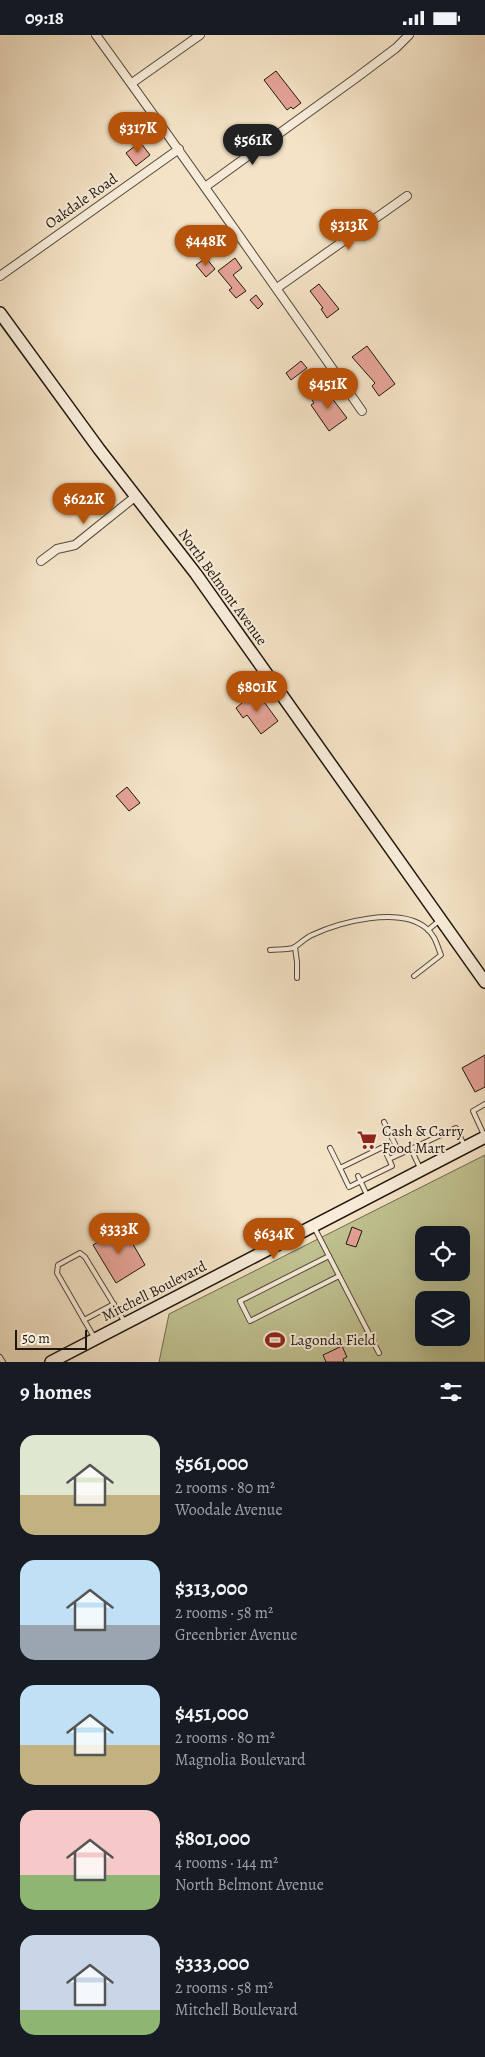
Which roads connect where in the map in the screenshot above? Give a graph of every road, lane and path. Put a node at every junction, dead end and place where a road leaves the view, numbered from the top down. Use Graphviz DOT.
graph roads {
  1 [pos="96,35"];
  2 [pos="200,35"];
  3 [pos="409,35"];
  4 [pos="132,83"];
  5 [pos="178,149"];
  6 [pos="205,187"];
  7 [pos="407,196"];
  8 [pos="0,276"];
  9 [pos="277,288"];
  10 [pos="0,313"];
  11 [pos="362,411"];
  12 [pos="136,496"];
  13 [pos="41,561"];
  14 [pos="441,919"];
  15 [pos="428,929"];
  16 [pos="294,947"];
  17 [pos="270,950"];
  18 [pos="414,976"];
  19 [pos="297,978"];
  20 [pos="485,982"];
  21 [pos="485,1104"];
  22 [pos="384,1121"];
  23 [pos="485,1137"];
  24 [pos="465,1147"];
  25 [pos="330,1148"];
  26 [pos="411,1149"];
  27 [pos="400,1154"];
  28 [pos="389,1159"];
  29 [pos="351,1163"];
  30 [pos="354,1167"];
  31 [pos="373,1167"];
  32 [pos="340,1168"];
  33 [pos="421,1170"];
  34 [pos="377,1173"];
  35 [pos="358,1176"];
  36 [pos="360,1181"];
  37 [pos="368,1197"];
  38 [pos="314,1225"];
  39 [pos="329,1256"];
  40 [pos="339,1275"];
  41 [pos="114,1305"];
  42 [pos="84,1320"];
  43 [pos="125,1323"];
  44 [pos="95,1339"];
  45 [pos="379,1353"];
  46 [pos="0,1357"];
  47 [pos="3,1362"];
  48 [pos="51,1362"];
  1 -- 4 [label="street"];
  2 -- 4 [label="street"];
  3 -- 6 [label="street"];
  4 -- 5 [label="street"];
  5 -- 6 [label="street"];
  5 -- 8 [label="street, Oakdale Road"];
  6 -- 9 [label="street"];
  7 -- 9 [label="street"];
  9 -- 11 [label="street"];
  10 -- 12 [label="street, North Belmont Avenue"];
  12 -- 13 [label="street"];
  12 -- 14 [label="street, North Belmont Avenue"];
  14 -- 15 [label="lane"];
  14 -- 20 [label="street, North Belmont Avenue"];
  15 -- 16 [label="lane"];
  15 -- 18 [label="lane"];
  16 -- 17 [label="lane"];
  16 -- 19 [label="lane"];
  21 -- 23 [label="lane"];
  22 -- 27 [label="lane"];
  23 -- 24 [label="street, Mitchell Boulevard"];
  24 -- 26 [label="lane"];
  24 -- 33 [label="street, Mitchell Boulevard"];
  25 -- 32 [label="lane"];
  26 -- 27 [label="lane"];
  26 -- 33 [label="lane"];
  27 -- 28 [label="lane"];
  28 -- 29 [label="lane"];
  28 -- 34 [label="lane"];
  29 -- 30 [label="lane"];
  29 -- 32 [label="lane"];
  31 -- 34 [label="lane"];
  32 -- 36 [label="lane"];
  33 -- 37 [label="street, Mitchell Boulevard"];
  34 -- 36 [label="lane"];
  35 -- 36 [label="lane"];
  36 -- 37 [label="lane"];
  37 -- 38 [label="street, Mitchell Boulevard"];
  38 -- 39 [label="lane"];
  38 -- 43 [label="street, Mitchell Boulevard"];
  39 -- 40 [label="lane"];
  39 -- 40 [label="lane"];
  40 -- 45 [label="lane"];
  41 -- 42 [label="lane"];
  41 -- 42 [label="lane"];
  41 -- 43 [label="lane"];
  42 -- 44 [label="lane"];
  43 -- 44 [label="street, Mitchell Boulevard"];
  44 -- 48 [label="street, Mitchell Boulevard"];
  46 -- 47 [label="lane"];
}
